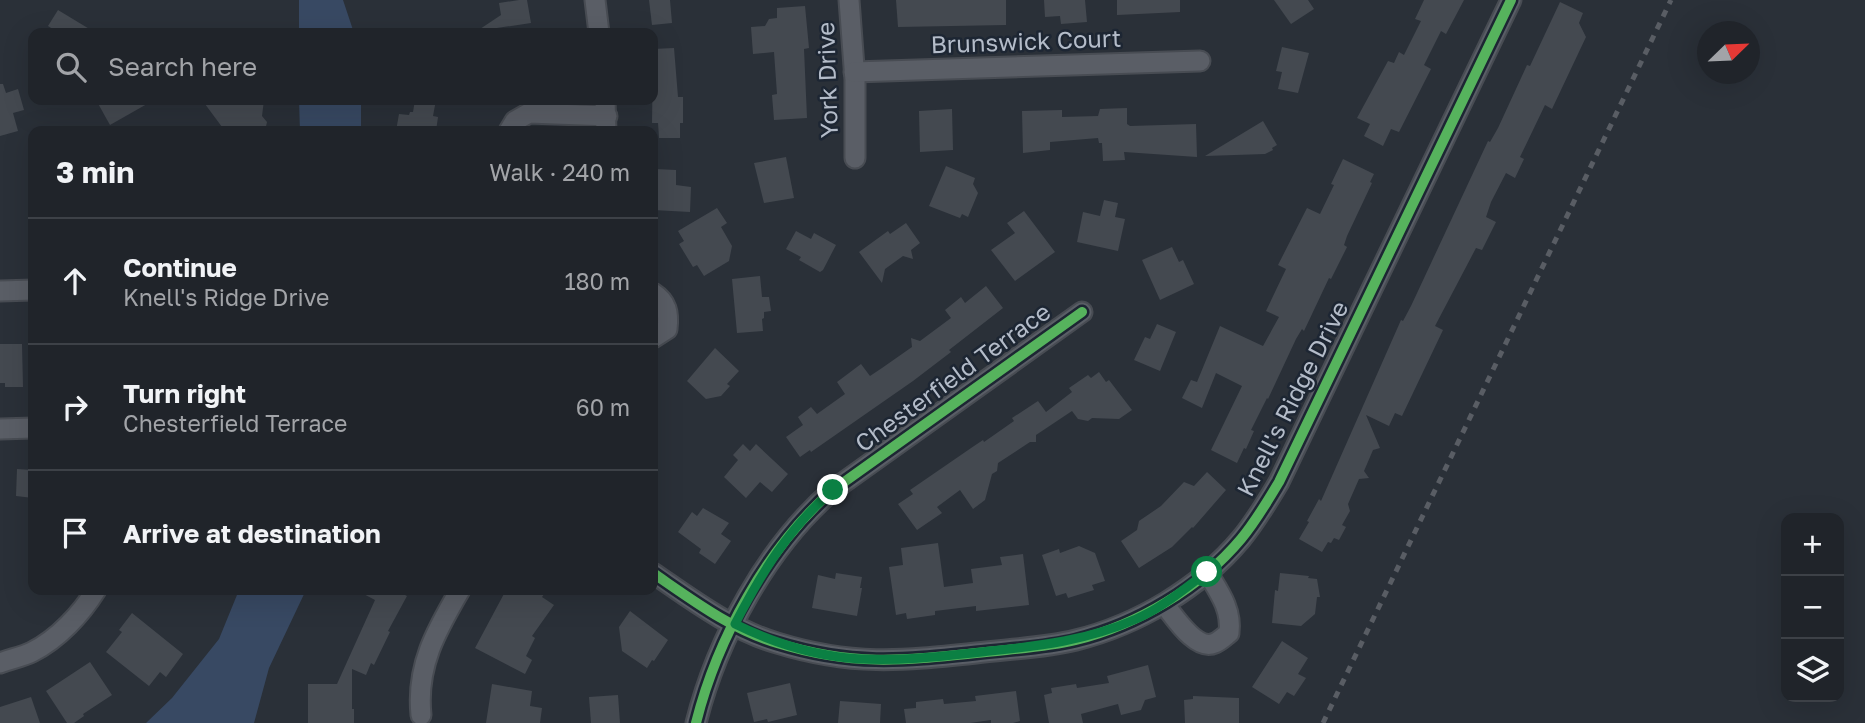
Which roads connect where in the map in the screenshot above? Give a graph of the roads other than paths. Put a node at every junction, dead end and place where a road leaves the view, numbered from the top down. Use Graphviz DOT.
graph roads {
  1 [pos="595,0"];
  2 [pos="849,0"];
  3 [pos="1511,0"];
  4 [pos="598,28"];
  5 [pos="1200,61"];
  6 [pos="855,72"];
  7 [pos="606,116"];
  8 [pos="512,126"];
  9 [pos="855,158"];
  10 [pos="0,290"];
  11 [pos="28,290"];
  12 [pos="658,297"];
  13 [pos="1082,312"];
  14 [pos="658,335"];
  15 [pos="28,428"];
  16 [pos="0,429"];
  17 [pos="1207,572"];
  18 [pos="658,576"];
  19 [pos="93,595"];
  20 [pos="457,595"];
  21 [pos="1164,604"];
  22 [pos="735,624"];
  23 [pos="0,663"];
  24 [pos="421,715"];
  25 [pos="696,723"];
  1 -- 4 [label="street"];
  2 -- 6 [label="street, York Drive"];
  3 -- 17 [label="street, Knell's Ridge Drive"];
  5 -- 6 [label="street, Brunswick Court"];
  6 -- 9 [label="street, York Drive"];
  7 -- 8 [label="street"];
  10 -- 11 [label="street"];
  12 -- 14 [label="street"];
  13 -- 22 [label="street, Chesterfield Terrace"];
  15 -- 16 [label="street"];
  17 -- 21 [label="street, Knell's Ridge Drive"];
  17 -- 21 [label="street"];
  18 -- 22 [label="street, Knell's Ridge Drive"];
  19 -- 23 [label="street"];
  20 -- 24 [label="street"];
  21 -- 22 [label="street, Knell's Ridge Drive"];
  22 -- 25 [label="street, Chesterfield Terrace"];
}
